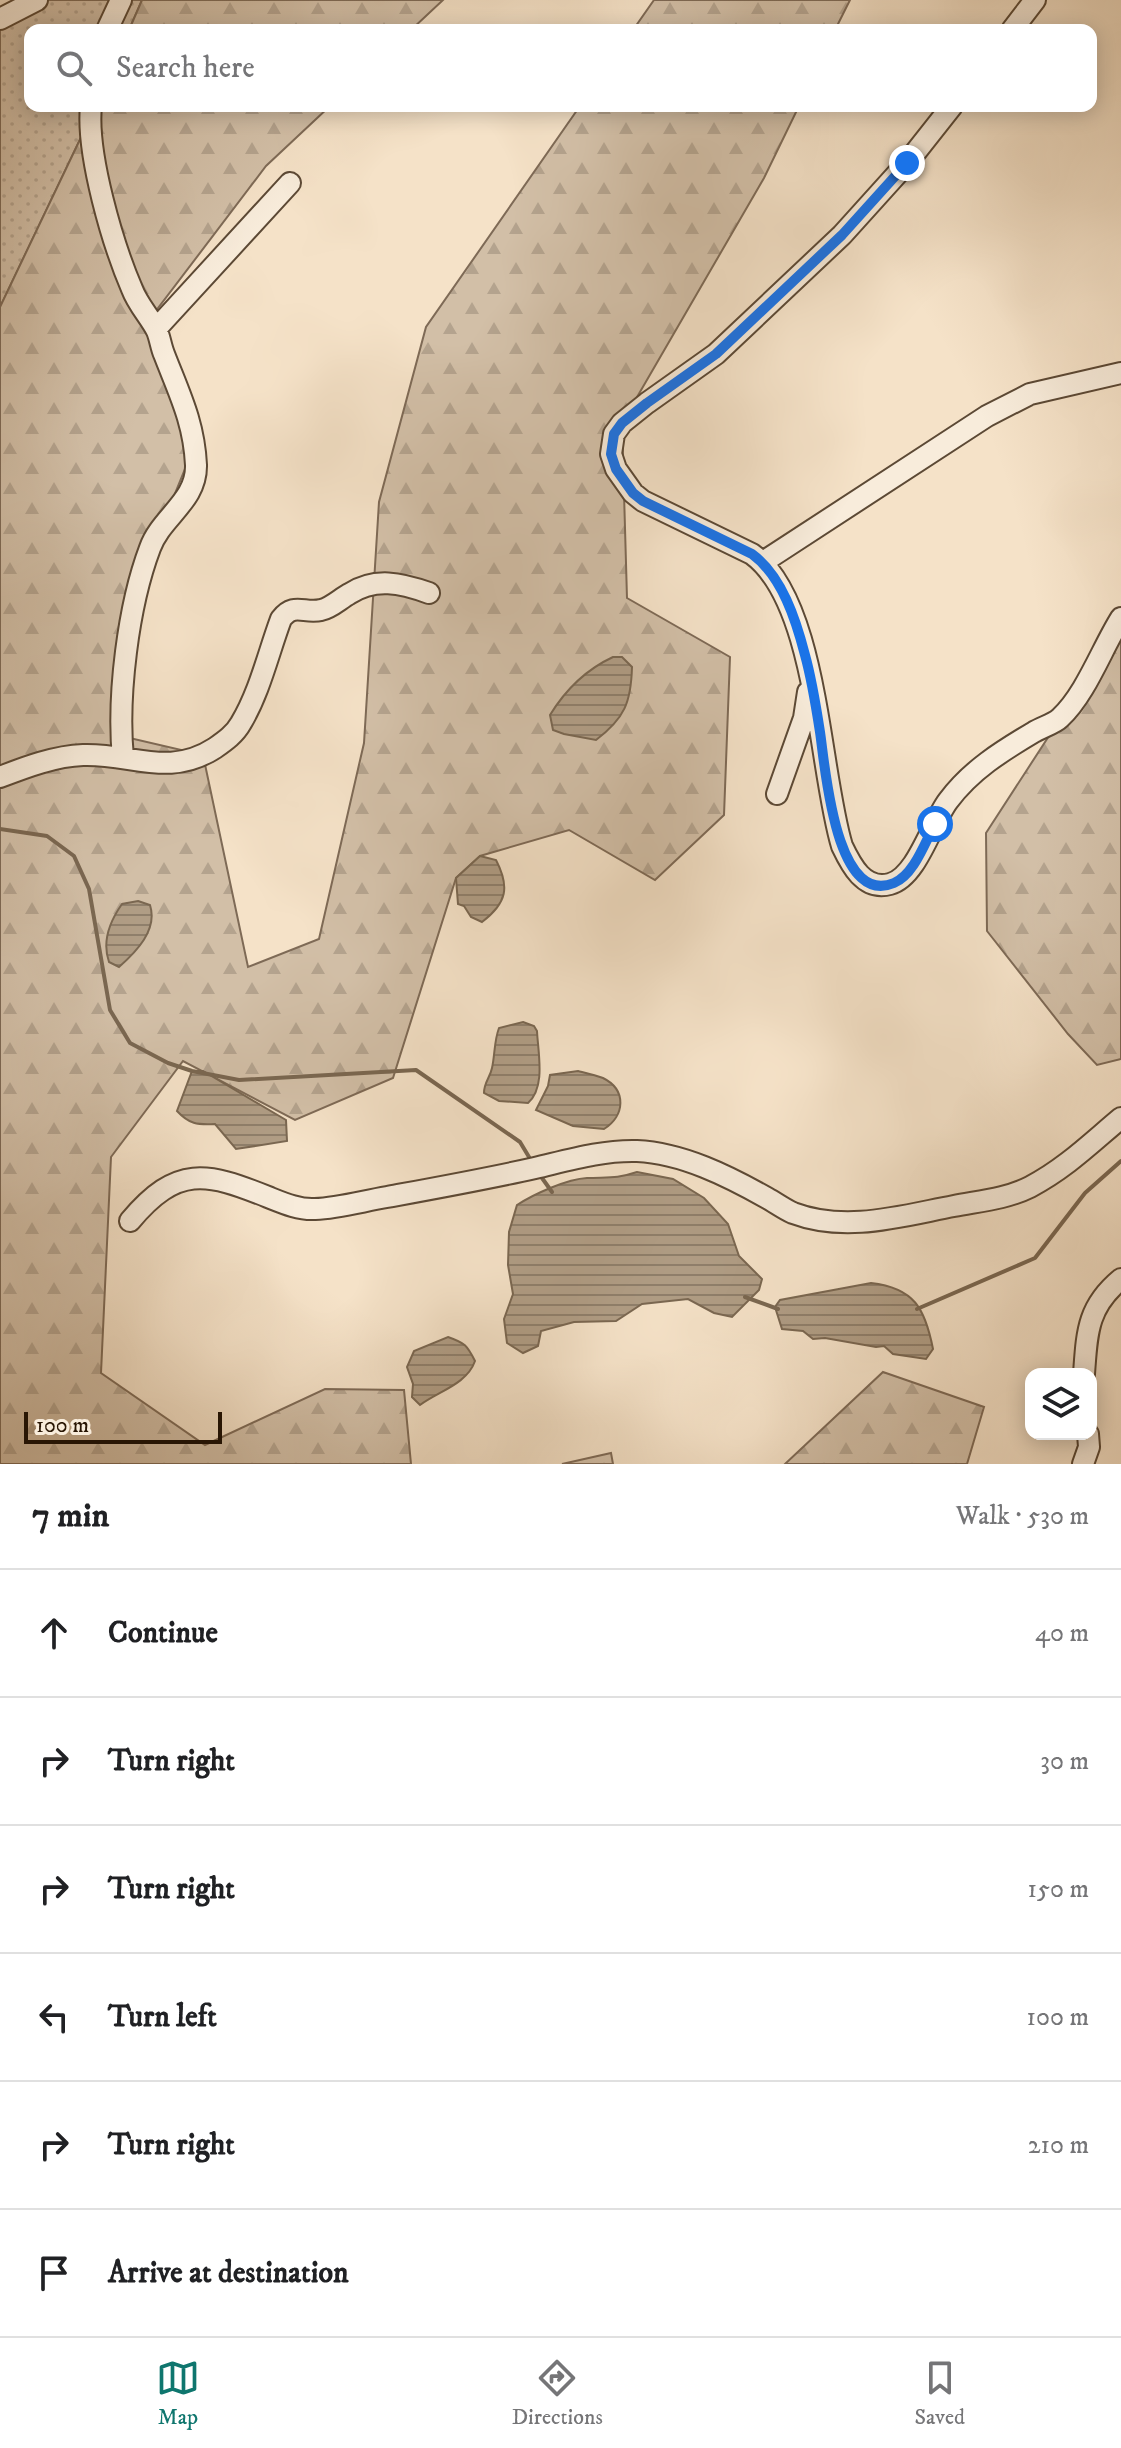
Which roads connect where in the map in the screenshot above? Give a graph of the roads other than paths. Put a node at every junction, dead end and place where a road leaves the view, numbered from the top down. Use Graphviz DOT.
graph roads {
  1 [pos="37,0"];
  2 [pos="121,0"];
  3 [pos="1035,0"];
  4 [pos="0,19"];
  5 [pos="110,24"];
  6 [pos="1017,24"];
  7 [pos="91,112"];
  8 [pos="947,112"];
  9 [pos="290,183"];
  10 [pos="156,329"];
  11 [pos="1121,373"];
  12 [pos="763,562"];
  13 [pos="429,593"];
  14 [pos="1121,618"];
  15 [pos="810,681"];
  16 [pos="123,758"];
  17 [pos="0,777"];
  18 [pos="777,794"];
  19 [pos="1121,1118"];
  20 [pos="130,1221"];
  21 [pos="1121,1279"];
  22 [pos="1085,1368"];
  23 [pos="1088,1440"];
  24 [pos="1083,1464"];
  1 -- 4 [label="street"];
  2 -- 5 [label="street"];
  3 -- 6 [label="street"];
  7 -- 10 [label="street"];
  8 -- 12 [label="street"];
  9 -- 10 [label="street"];
  10 -- 16 [label="street"];
  11 -- 12 [label="street"];
  12 -- 15 [label="street"];
  13 -- 16 [label="street"];
  14 -- 15 [label="street"];
  15 -- 18 [label="street"];
  16 -- 17 [label="street"];
  19 -- 20 [label="street"];
  21 -- 22 [label="street"];
  23 -- 24 [label="street"];
}
